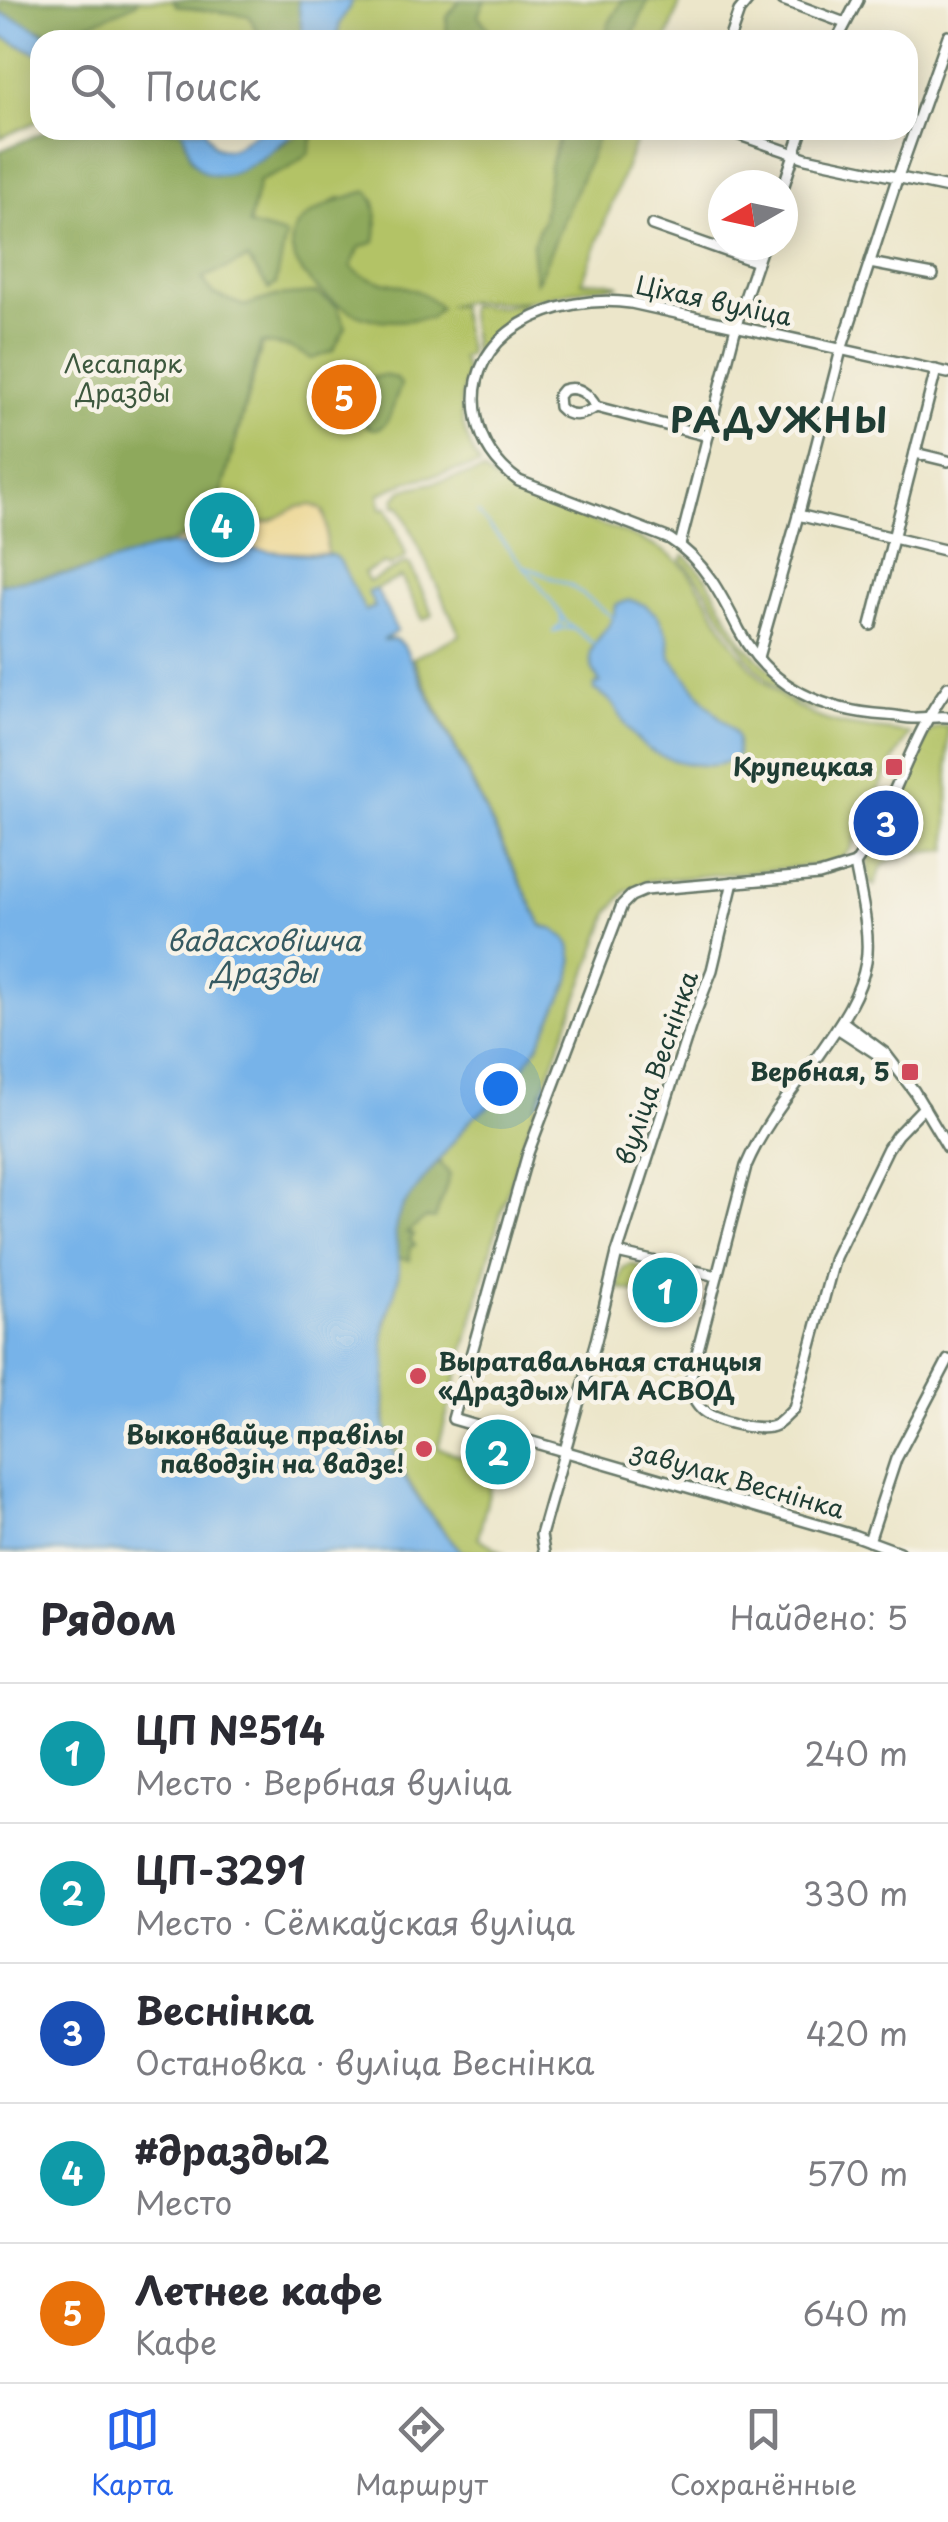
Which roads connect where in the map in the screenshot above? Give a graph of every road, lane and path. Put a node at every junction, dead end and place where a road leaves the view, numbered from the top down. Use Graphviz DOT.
graph roads {
  1 [pos="748,0"];
  2 [pos="783,0"];
  3 [pos="858,0"];
  4 [pos="844,23"];
  5 [pos="732,30"];
  6 [pos="841,30"];
  7 [pos="948,36"];
  8 [pos="918,121"];
  9 [pos="754,140"];
  10 [pos="799,140"];
  11 [pos="911,140"];
  12 [pos="794,154"];
  13 [pos="789,170"];
  14 [pos="898,178"];
  15 [pos="948,188"];
  16 [pos="652,225"];
  17 [pos="757,262"];
  18 [pos="870,262"];
  19 [pos="933,276"];
  20 [pos="736,326"];
  21 [pos="842,350"];
  22 [pos="936,370"];
  23 [pos="948,372"];
  24 [pos="596,407"];
  25 [pos="708,436"];
  26 [pos="915,453"];
  27 [pos="948,461"];
  28 [pos="798,515"];
  29 [pos="893,538"];
  30 [pos="680,546"];
  31 [pos="948,550"];
  32 [pos="871,625"];
  33 [pos="758,657"];
  34 [pos="948,687"];
  35 [pos="927,716"];
  36 [pos="948,717"];
  37 [pos="855,864"];
  38 [pos="733,882"];
  39 [pos="840,1024"];
  40 [pos="924,1107"];
  41 [pos="948,1148"];
  42 [pos="617,1253"];
  43 [pos="717,1276"];
  44 [pos="948,1360"];
  45 [pos="564,1451"];
  46 [pos="869,1541"];
  47 [pos="543,1548"];
  48 [pos="899,1552"];
  1 -- 5 [label="street"];
  2 -- 4 [label="street"];
  3 -- 4 [label="street"];
  4 -- 6 [label="street"];
  7 -- 8 [label="street"];
  9 -- 12 [label="street"];
  10 -- 12 [label="street"];
  11 -- 14 [label="street"];
  12 -- 13 [label="street"];
  12 -- 14 [label="street"];
  14 -- 15 [label="street"];
  14 -- 18 [label="street"];
  16 -- 17 [label="street"];
  17 -- 20 [label="street"];
  18 -- 19 [label="street"];
  18 -- 21 [label="street"];
  20 -- 21 [label="street, Ціхая вуліца"];
  20 -- 25 [label="street"];
  20 -- 30 [label="street, Ціхая вуліца"];
  21 -- 22 [label="street, Ціхая вуліца"];
  21 -- 28 [label="street"];
  22 -- 23 [label="street, Ціхая вуліца"];
  22 -- 26 [label="street"];
  24 -- 25 [label="street"];
  25 -- 30 [label="street"];
  26 -- 27 [label="street"];
  26 -- 29 [label="street"];
  28 -- 29 [label="street"];
  28 -- 33 [label="street"];
  29 -- 31 [label="street"];
  29 -- 32 [label="street"];
  30 -- 33 [label="street, Ціхая вуліца"];
  33 -- 35 [label="street, Ціхая вуліца"];
  34 -- 35 [label="street"];
  35 -- 36 [label="street, Ціхая вуліца"];
  35 -- 37 [label="street"];
  37 -- 38 [label="street"];
  37 -- 39 [label="street"];
  38 -- 42 [label="street, вуліца Веснінка"];
  38 -- 45 [label="street, завулак Веснінка"];
  39 -- 40 [label="street"];
  39 -- 43 [label="street"];
  40 -- 41 [label="street"];
  40 -- 43 [label="street"];
  42 -- 43 [label="street"];
  42 -- 45 [label="street, вуліца Веснінка"];
  44 -- 46 [label="street"];
  45 -- 46 [label="street, завулак Веснінка"];
  45 -- 47 [label="street, вуліца Веснінка"];
  46 -- 48 [label="street, завулак Веснінка"];
}
